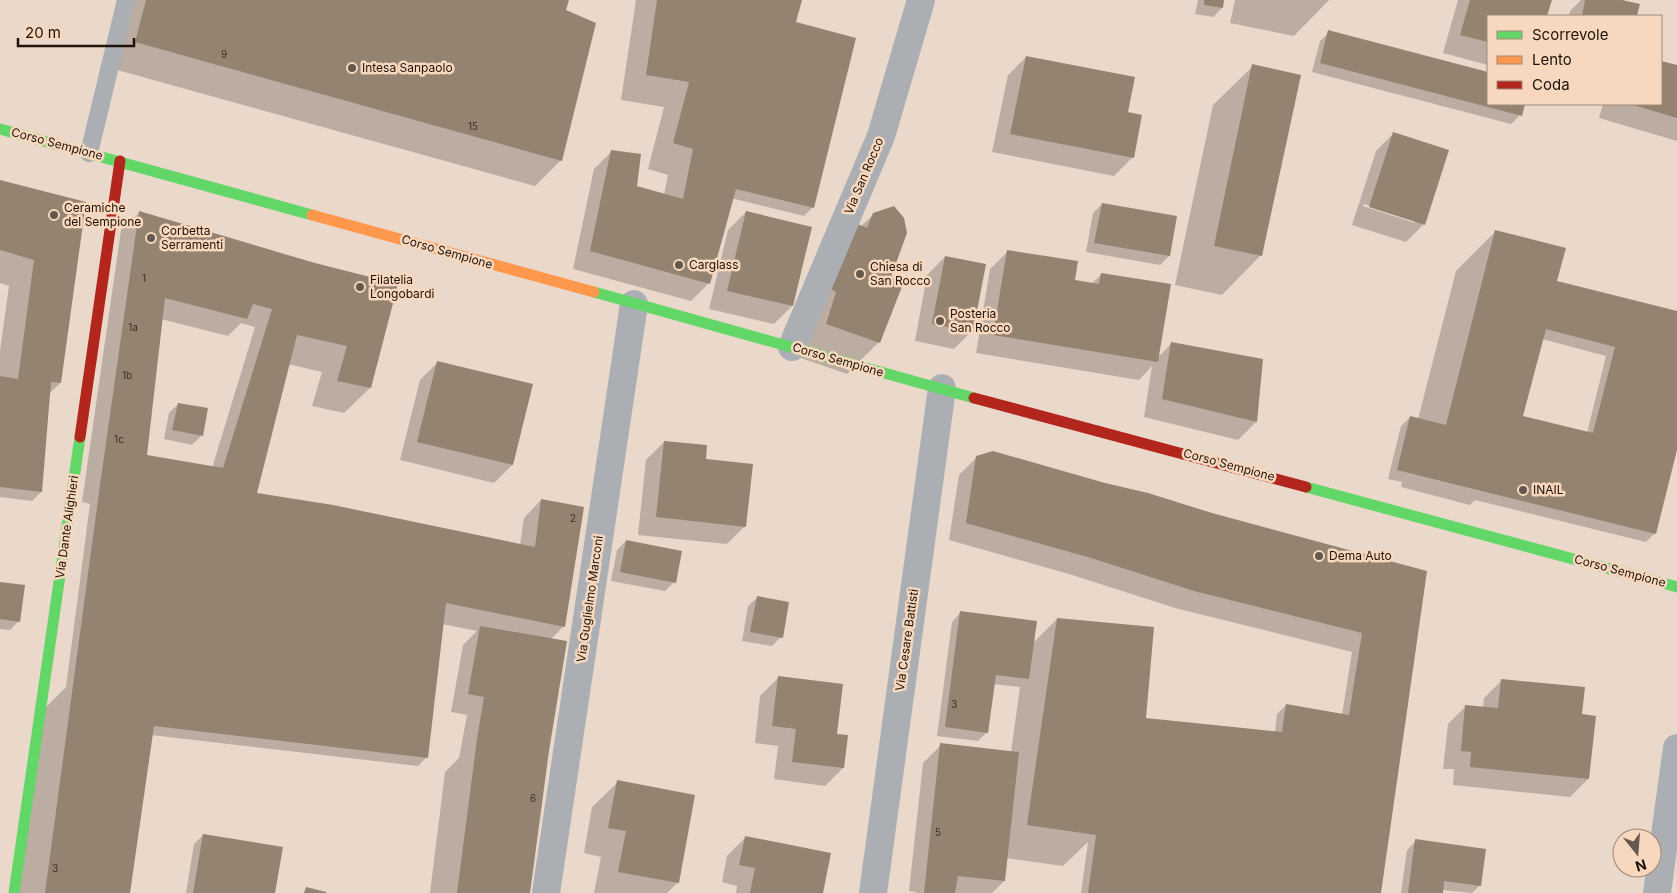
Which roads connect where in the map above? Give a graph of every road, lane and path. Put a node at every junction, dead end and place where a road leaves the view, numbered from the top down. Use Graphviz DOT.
graph roads {
  1 [pos="126,0"];
  2 [pos="921,0"];
  3 [pos="0,129"];
  4 [pos="89,153"];
  5 [pos="120,161"];
  6 [pos="634,304"];
  7 [pos="792,347"];
  8 [pos="942,388"];
  9 [pos="1677,586"];
  10 [pos="1677,748"];
  11 [pos="14,893"];
  12 [pos="546,893"];
  13 [pos="873,893"];
  14 [pos="1657,893"];
  1 -- 4 [label="lane"];
  2 -- 7 [label="street, Via San Rocco"];
  3 -- 4 [label="street, Corso Sempione"];
  4 -- 5 [label="street, Corso Sempione"];
  5 -- 6 [label="street, Corso Sempione"];
  5 -- 11 [label="street, Via Dante Alighieri"];
  6 -- 7 [label="street, Corso Sempione"];
  6 -- 12 [label="street, Via Guglielmo Marconi"];
  7 -- 8 [label="street, Corso Sempione"];
  8 -- 9 [label="street, Corso Sempione"];
  8 -- 13 [label="street, Via Cesare Battisti"];
  10 -- 14 [label="street"];
}
